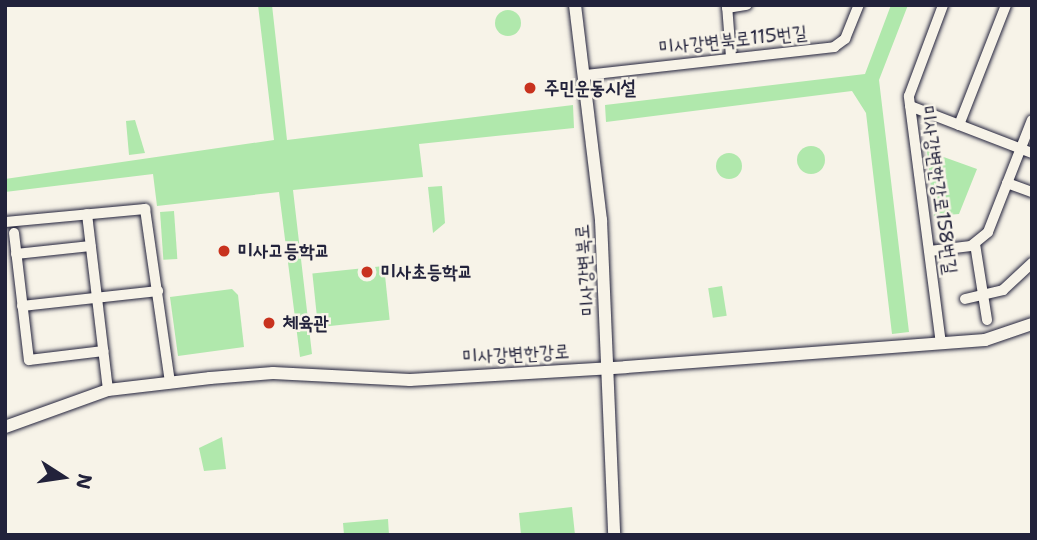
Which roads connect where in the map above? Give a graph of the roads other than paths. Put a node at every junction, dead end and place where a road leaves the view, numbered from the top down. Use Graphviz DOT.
graph roads {
  1 [pos="575,5"];
  2 [pos="747,5"];
  3 [pos="859,5"];
  4 [pos="943,5"];
  5 [pos="1006,5"];
  6 [pos="727,6"];
  7 [pos="731,57"];
  8 [pos="586,75"];
  9 [pos="910,106"];
  10 [pos="1032,120"];
  11 [pos="959,125"];
  12 [pos="1021,149"];
  13 [pos="1032,153"];
  14 [pos="1007,183"];
  15 [pos="1032,192"];
  16 [pos="87,214"];
  17 [pos="5,222"];
  18 [pos="14,233"];
  19 [pos="975,244"];
  20 [pos="91,246"];
  21 [pos="930,251"];
  22 [pos="16,254"];
  23 [pos="1032,263"];
  24 [pos="158,291"];
  25 [pos="984,297"];
  26 [pos="98,298"];
  27 [pos="965,299"];
  28 [pos="22,306"];
  29 [pos="986,320"];
  30 [pos="1032,324"];
  31 [pos="941,344"];
  32 [pos="103,351"];
  33 [pos="609,368"];
  34 [pos="170,383"];
  35 [pos="108,390"];
  36 [pos="5,427"];
  37 [pos="614,535"];
  1 -- 8 [label="street, 미사강변북로"];
  2 -- 6 [label="street"];
  3 -- 7 [label="street, 미사강변북로115번길"];
  4 -- 9 [label="street, 미사강변한강로158번길"];
  5 -- 11 [label="street"];
  6 -- 7 [label="street"];
  7 -- 8 [label="street, 미사강변북로115번길"];
  8 -- 33 [label="street, 미사강변북로"];
  9 -- 11 [label="street"];
  9 -- 21 [label="street, 미사강변한강로158번길"];
  10 -- 12 [label="street"];
  11 -- 12 [label="street"];
  12 -- 13 [label="street"];
  12 -- 14 [label="street"];
  14 -- 15 [label="street"];
  14 -- 19 [label="street"];
  16 -- 17 [label="street"];
  16 -- 20 [label="street"];
  16 -- 24 [label="street"];
  18 -- 22 [label="street"];
  19 -- 21 [label="street"];
  19 -- 25 [label="street"];
  20 -- 22 [label="street"];
  20 -- 26 [label="street"];
  21 -- 31 [label="street, 미사강변한강로158번길"];
  22 -- 28 [label="street"];
  23 -- 25 [label="street"];
  24 -- 26 [label="street"];
  24 -- 34 [label="street"];
  25 -- 27 [label="street"];
  25 -- 29 [label="street"];
  26 -- 28 [label="street"];
  26 -- 32 [label="street"];
  28 -- 32 [label="street"];
  30 -- 31 [label="street, 미사강변한강로"];
  31 -- 33 [label="street, 미사강변한강로"];
  32 -- 35 [label="street"];
  33 -- 34 [label="street, 미사강변한강로"];
  33 -- 37 [label="street, 미사강변북로"];
  34 -- 35 [label="street, 미사강변한강로"];
  35 -- 36 [label="street, 미사강변한강로"];
}
